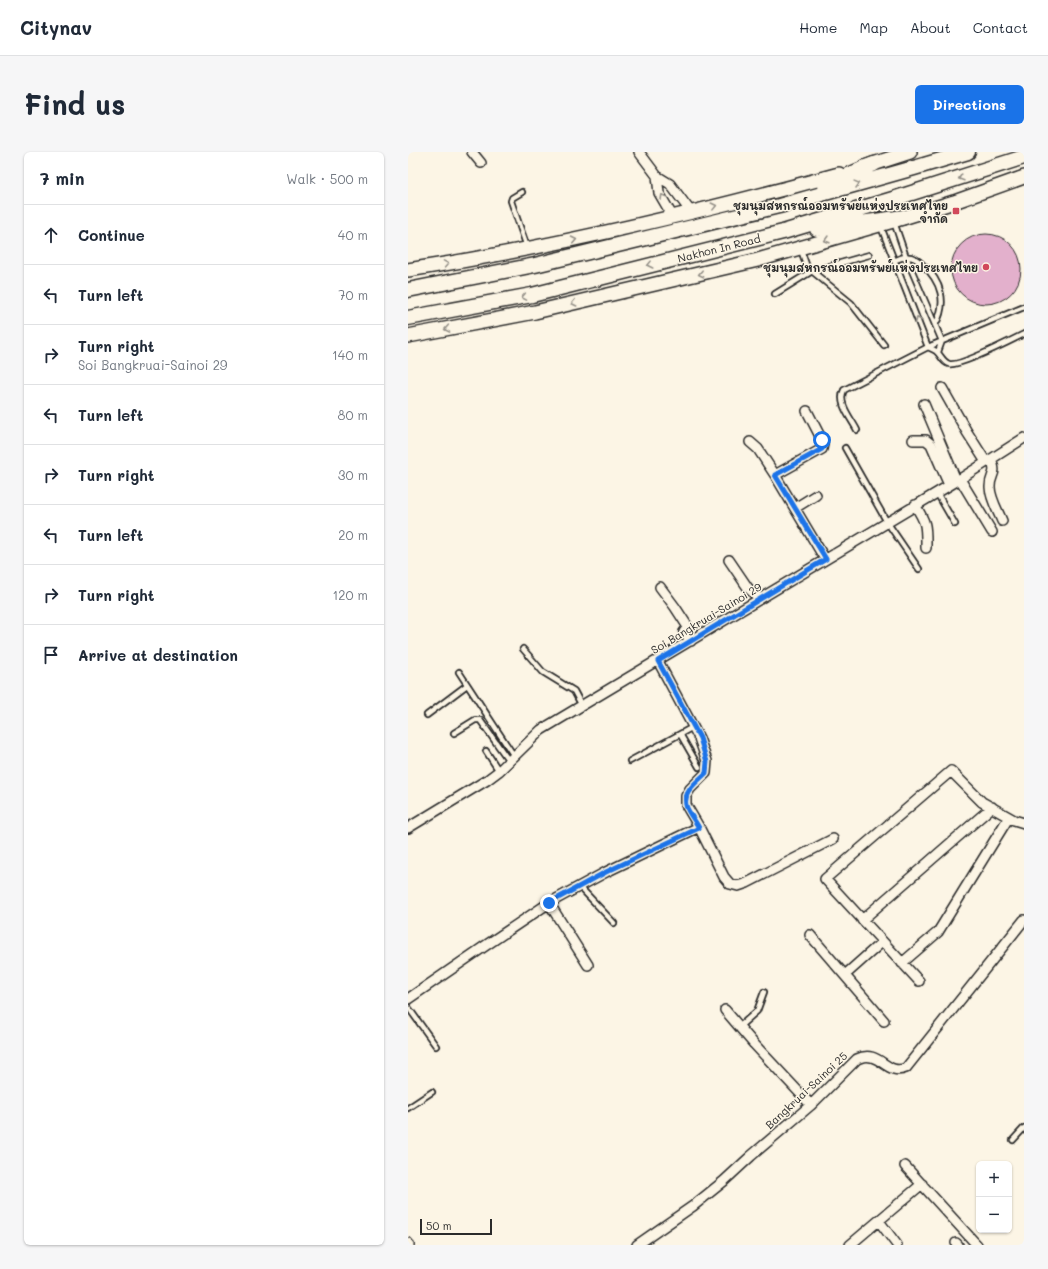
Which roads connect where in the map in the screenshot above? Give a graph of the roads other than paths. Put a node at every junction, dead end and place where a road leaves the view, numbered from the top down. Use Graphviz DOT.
graph roads {
  1 [pos="472,152"];
  2 [pos="639,152"];
  3 [pos="910,152"];
  4 [pos="968,152"];
  5 [pos="1024,157"];
  6 [pos="482,163"];
  7 [pos="874,164"];
  8 [pos="657,176"];
  9 [pos="1024,177"];
  10 [pos="522,192"];
  11 [pos="779,206"];
  12 [pos="691,212"];
  13 [pos="673,217"];
  14 [pos="899,219"];
  15 [pos="880,225"];
  16 [pos="783,232"];
  17 [pos="801,248"];
  18 [pos="528,249"];
  19 [pos="869,255"];
  20 [pos="906,257"];
  21 [pos="894,261"];
  22 [pos="408,270"];
  23 [pos="812,271"];
  24 [pos="408,290"];
  25 [pos="775,294"];
  26 [pos="1024,308"];
  27 [pos="408,318"];
  28 [pos="935,325"];
  29 [pos="1024,334"];
  30 [pos="408,336"];
  31 [pos="942,341"];
  32 [pos="884,345"];
  33 [pos="928,347"];
  34 [pos="938,352"];
  35 [pos="942,388"];
  36 [pos="924,404"];
  37 [pos="807,411"];
  38 [pos="857,430"];
  39 [pos="1024,438"];
  40 [pos="913,440"];
  41 [pos="750,442"];
  42 [pos="845,448"];
  43 [pos="988,461"];
  44 [pos="775,475"];
  45 [pos="955,481"];
  46 [pos="936,492"];
  47 [pos="816,495"];
  48 [pos="915,505"];
  49 [pos="795,508"];
  50 [pos="1002,521"];
  51 [pos="887,522"];
  52 [pos="955,524"];
  53 [pos="992,532"];
  54 [pos="926,548"];
  55 [pos="826,559"];
  56 [pos="729,560"];
  57 [pos="919,569"];
  58 [pos="660,586"];
  59 [pos="760,599"];
  60 [pos="691,641"];
  61 [pos="524,649"];
  62 [pos="658,661"];
  63 [pos="459,672"];
  64 [pos="467,685"];
  65 [pos="582,706"];
  66 [pos="426,715"];
  67 [pos="693,727"];
  68 [pos="454,733"];
  69 [pos="680,734"];
  70 [pos="486,751"];
  71 [pos="511,759"];
  72 [pos="630,761"];
  73 [pos="699,767"];
  74 [pos="499,771"];
  75 [pos="992,807"];
  76 [pos="1009,817"];
  77 [pos="1024,823"];
  78 [pos="408,828"];
  79 [pos="699,828"];
  80 [pos="833,839"];
  81 [pos="580,887"];
  82 [pos="549,903"];
  83 [pos="862,920"];
  84 [pos="1024,920"];
  85 [pos="614,924"];
  86 [pos="810,935"];
  87 [pos="882,942"];
  88 [pos="902,963"];
  89 [pos="588,965"];
  90 [pos="845,975"];
  91 [pos="919,981"];
  92 [pos="764,992"];
  93 [pos="408,999"];
  94 [pos="408,1008"];
  95 [pos="725,1010"];
  96 [pos="884,1021"];
  97 [pos="739,1027"];
  98 [pos="436,1046"];
  99 [pos="432,1092"];
  100 [pos="811,1105"];
  101 [pos="408,1108"];
  102 [pos="1024,1128"];
  103 [pos="1013,1140"];
  104 [pos="905,1166"];
  105 [pos="922,1184"];
  106 [pos="878,1221"];
  107 [pos="637,1245"];
  108 [pos="850,1245"];
  109 [pos="898,1245"];
  110 [pos="977,1245"];
  1 -- 6 [label="street"];
  2 -- 8 [label="street"];
  3 -- 7 [label="main road"];
  11 -- 4 [label="main road, one-way"];
  5 -- 16 [label="main road, Nakhon In Road, one-way"];
  7 -- 11 [label="main road"];
  12 -- 7 [label="main road, one-way"];
  8 -- 12 [label="street"];
  13 -- 8 [label="street, one-way"];
  9 -- 14 [label="main road, Nakhon In Road"];
  10 -- 18 [label="lane"];
  11 -- 24 [label="main road"];
  12 -- 13 [label="main road"];
  18 -- 13 [label="main road, one-way"];
  14 -- 15 [label="main road, Nakhon In Road"];
  14 -- 16 [label="main road"];
  14 -- 20 [label="lane"];
  15 -- 17 [label="main road, Nakhon In Road, one-way"];
  15 -- 21 [label="lane"];
  16 -- 27 [label="main road, Nakhon In Road, one-way"];
  17 -- 23 [label="lane"];
  17 -- 30 [label="main road, Nakhon In Road, one-way"];
  22 -- 18 [label="main road, one-way"];
  19 -- 23 [label="lane"];
  20 -- 21 [label="lane"];
  20 -- 28 [label="lane"];
  20 -- 28 [label="lane"];
  33 -- 21 [label="lane, one-way"];
  23 -- 25 [label="lane"];
  23 -- 32 [label="lane"];
  26 -- 31 [label="lane"];
  28 -- 31 [label="lane"];
  29 -- 34 [label="lane"];
  31 -- 33 [label="lane"];
  31 -- 34 [label="lane"];
  33 -- 34 [label="lane"];
  33 -- 38 [label="lane"];
  35 -- 43 [label="street"];
  36 -- 45 [label="street"];
  37 -- 44 [label="street"];
  39 -- 43 [label="street, Soi Bangkruai-Sainoi 29"];
  40 -- 45 [label="street"];
  41 -- 44 [label="street"];
  42 -- 51 [label="lane"];
  43 -- 45 [label="street, Soi Bangkruai-Sainoi 29"];
  43 -- 50 [label="street"];
  44 -- 49 [label="street"];
  45 -- 46 [label="street, Soi Bangkruai-Sainoi 29"];
  45 -- 53 [label="street"];
  46 -- 48 [label="street, Soi Bangkruai-Sainoi 29"];
  46 -- 52 [label="lane"];
  47 -- 49 [label="street"];
  48 -- 51 [label="street, Soi Bangkruai-Sainoi 29"];
  48 -- 54 [label="street"];
  49 -- 55 [label="street"];
  51 -- 55 [label="street, Soi Bangkruai-Sainoi 29"];
  51 -- 57 [label="lane"];
  55 -- 59 [label="street, Soi Bangkruai-Sainoi 29"];
  56 -- 59 [label="street"];
  58 -- 60 [label="street"];
  59 -- 60 [label="street, Soi Bangkruai-Sainoi 29"];
  60 -- 62 [label="street, Soi Bangkruai-Sainoi 29"];
  61 -- 65 [label="lane"];
  62 -- 65 [label="street, Soi Bangkruai-Sainoi 29"];
  62 -- 67 [label="street"];
  63 -- 64 [label="lane"];
  64 -- 66 [label="lane"];
  64 -- 71 [label="lane"];
  65 -- 71 [label="street, Soi Bangkruai-Sainoi 29"];
  67 -- 69 [label="lane"];
  67 -- 79 [label="street"];
  68 -- 71 [label="lane"];
  69 -- 72 [label="lane"];
  69 -- 73 [label="lane"];
  70 -- 74 [label="lane"];
  71 -- 74 [label="street, Soi Bangkruai-Sainoi 29"];
  74 -- 78 [label="street, Soi Bangkruai-Sainoi 29"];
  75 -- 76 [label="street"];
  75 -- 83 [label="street"];
  75 -- 83 [label="street"];
  76 -- 77 [label="street"];
  76 -- 88 [label="street"];
  79 -- 80 [label="street"];
  79 -- 81 [label="street"];
  81 -- 82 [label="street"];
  81 -- 85 [label="lane"];
  82 -- 89 [label="street"];
  82 -- 93 [label="street"];
  83 -- 87 [label="street"];
  84 -- 100 [label="street, Bangkruai-Sainoi 25"];
  86 -- 90 [label="street"];
  87 -- 88 [label="street"];
  87 -- 90 [label="street"];
  88 -- 91 [label="street"];
  90 -- 96 [label="street"];
  92 -- 97 [label="lane"];
  94 -- 98 [label="lane"];
  95 -- 97 [label="street"];
  97 -- 100 [label="street"];
  99 -- 101 [label="lane"];
  100 -- 107 [label="street, Bangkruai-Sainoi 25"];
  102 -- 103 [label="lane"];
  104 -- 105 [label="street"];
  105 -- 106 [label="street"];
  105 -- 110 [label="street"];
  106 -- 108 [label="street"];
  106 -- 109 [label="street"];
}
